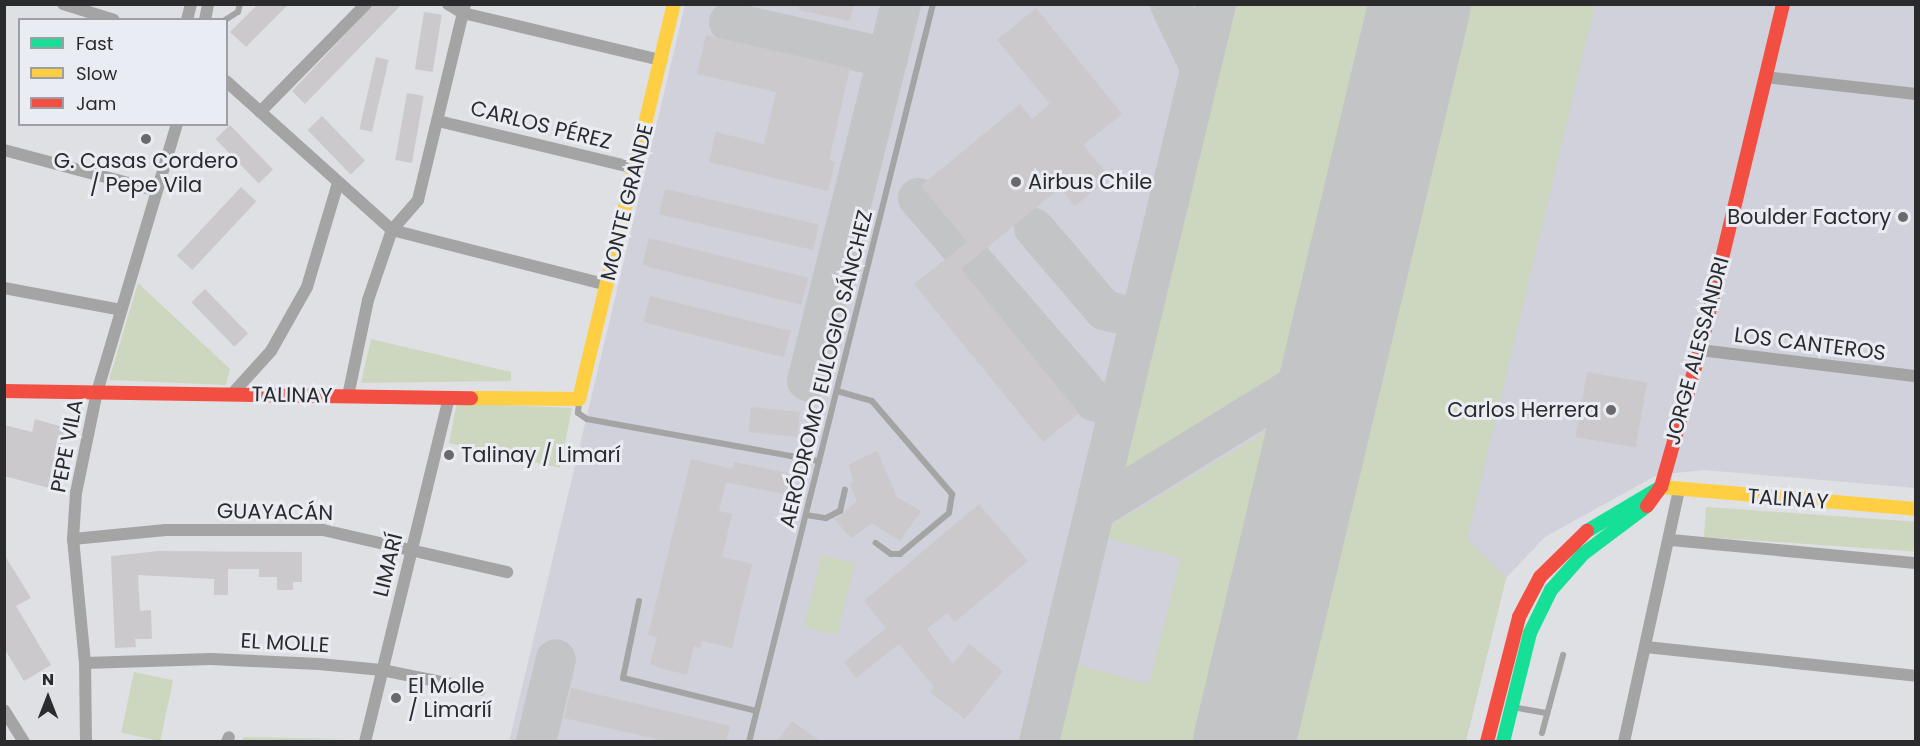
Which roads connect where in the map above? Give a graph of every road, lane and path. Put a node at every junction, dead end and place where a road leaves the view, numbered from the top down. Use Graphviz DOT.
graph roads {
  1 [pos="63,4"];
  2 [pos="240,4"];
  3 [pos="366,4"];
  4 [pos="448,4"];
  5 [pos="674,4"];
  6 [pos="933,4"];
  7 [pos="1783,4"];
  8 [pos="464,9"];
  9 [pos="108,18"];
  10 [pos="228,18"];
  11 [pos="661,60"];
  12 [pos="1765,77"];
  13 [pos="228,83"];
  14 [pos="1916,94"];
  15 [pos="260,112"];
  16 [pos="438,121"];
  17 [pos="168,126"];
  18 [pos="176,126"];
  19 [pos="4,150"];
  20 [pos="161,165"];
  21 [pos="635,168"];
  22 [pos="338,183"];
  23 [pos="154,190"];
  24 [pos="392,230"];
  25 [pos="607,285"];
  26 [pos="4,288"];
  27 [pos="121,310"];
  28 [pos="1700,350"];
  29 [pos="1916,376"];
  30 [pos="4,390"];
  31 [pos="837,391"];
  32 [pos="97,392"];
  33 [pos="232,394"];
  34 [pos="348,396"];
  35 [pos="449,397"];
  36 [pos="579,399"];
  37 [pos="819,461"];
  38 [pos="1661,487"];
  39 [pos="845,490"];
  40 [pos="1679,490"];
  41 [pos="1916,509"];
  42 [pos="806,515"];
  43 [pos="73,539"];
  44 [pos="1671,540"];
  45 [pos="876,543"];
  46 [pos="411,549"];
  47 [pos="1916,563"];
  48 [pos="507,572"];
  49 [pos="639,601"];
  50 [pos="1646,647"];
  51 [pos="1563,655"];
  52 [pos="85,663"];
  53 [pos="382,670"];
  54 [pos="1916,676"];
  55 [pos="480,690"];
  56 [pos="1511,706"];
  57 [pos="4,710"];
  58 [pos="756,711"];
  59 [pos="1547,713"];
  60 [pos="1542,733"];
  61 [pos="24,741"];
  62 [pos="86,741"];
  63 [pos="365,741"];
  64 [pos="749,741"];
  65 [pos="1488,741"];
  66 [pos="1503,741"];
  67 [pos="1624,741"];
  1 -- 9 [label="street"];
  2 -- 10 [label="lane"];
  3 -- 15 [label="street"];
  4 -- 8 [label="street"];
  5 -- 11 [label="street, MONTE GRANDE"];
  6 -- 31 [label="lane, AERÓDROMO EULOGIO SÁNCHEZ"];
  7 -- 12 [label="street, JORGE ALESSANDRI"];
  8 -- 11 [label="street"];
  8 -- 16 [label="street"];
  11 -- 21 [label="street, MONTE GRANDE"];
  12 -- 14 [label="street"];
  12 -- 28 [label="street, JORGE ALESSANDRI"];
  13 -- 15 [label="street"];
  15 -- 22 [label="street"];
  16 -- 21 [label="street, CARLOS PÉREZ"];
  16 -- 24 [label="street"];
  17 -- 20 [label="street, PEPE VILA"];
  18 -- 20 [label="street, PEPE VILA"];
  19 -- 23 [label="street"];
  20 -- 23 [label="street, PEPE VILA"];
  21 -- 25 [label="street, MONTE GRANDE"];
  22 -- 24 [label="street"];
  22 -- 33 [label="street"];
  23 -- 27 [label="street, PEPE VILA"];
  24 -- 25 [label="street"];
  24 -- 34 [label="street"];
  25 -- 36 [label="street, MONTE GRANDE"];
  26 -- 27 [label="street"];
  27 -- 32 [label="street, PEPE VILA"];
  28 -- 29 [label="street, LOS CANTEROS"];
  28 -- 38 [label="street, JORGE ALESSANDRI"];
  30 -- 32 [label="street, TALINAY"];
  31 -- 37 [label="lane, AERÓDROMO EULOGIO SÁNCHEZ"];
  31 -- 45 [label="lane"];
  32 -- 33 [label="street, TALINAY"];
  32 -- 43 [label="street, PEPE VILA"];
  33 -- 34 [label="street, TALINAY"];
  34 -- 35 [label="street, TALINAY"];
  35 -- 36 [label="street, TALINAY"];
  35 -- 46 [label="street, LIMARÍ"];
  36 -- 37 [label="lane"];
  37 -- 42 [label="lane, AERÓDROMO EULOGIO SÁNCHEZ"];
  38 -- 40 [label="street, TALINAY"];
  38 -- 56 [label="street, JORGE ALESSANDRI"];
  38 -- 65 [label="street"];
  39 -- 42 [label="lane"];
  40 -- 41 [label="street, TALINAY"];
  40 -- 44 [label="street"];
  42 -- 58 [label="lane, AERÓDROMO EULOGIO SÁNCHEZ"];
  43 -- 46 [label="street, GUAYACÁN"];
  43 -- 52 [label="street, PEPE VILA"];
  44 -- 47 [label="street"];
  44 -- 50 [label="street"];
  46 -- 48 [label="street, GUAYACÁN"];
  46 -- 53 [label="street, LIMARÍ"];
  49 -- 58 [label="lane"];
  50 -- 54 [label="street"];
  50 -- 67 [label="street"];
  51 -- 59 [label="lane"];
  52 -- 53 [label="street, EL MOLLE"];
  52 -- 62 [label="street, PEPE VILA"];
  53 -- 55 [label="street, EL MOLLE"];
  53 -- 63 [label="street, LIMARÍ"];
  56 -- 59 [label="lane"];
  56 -- 66 [label="street, JORGE ALESSANDRI"];
  57 -- 61 [label="street"];
  58 -- 64 [label="lane, AERÓDROMO EULOGIO SÁNCHEZ"];
  59 -- 60 [label="lane"];
}
